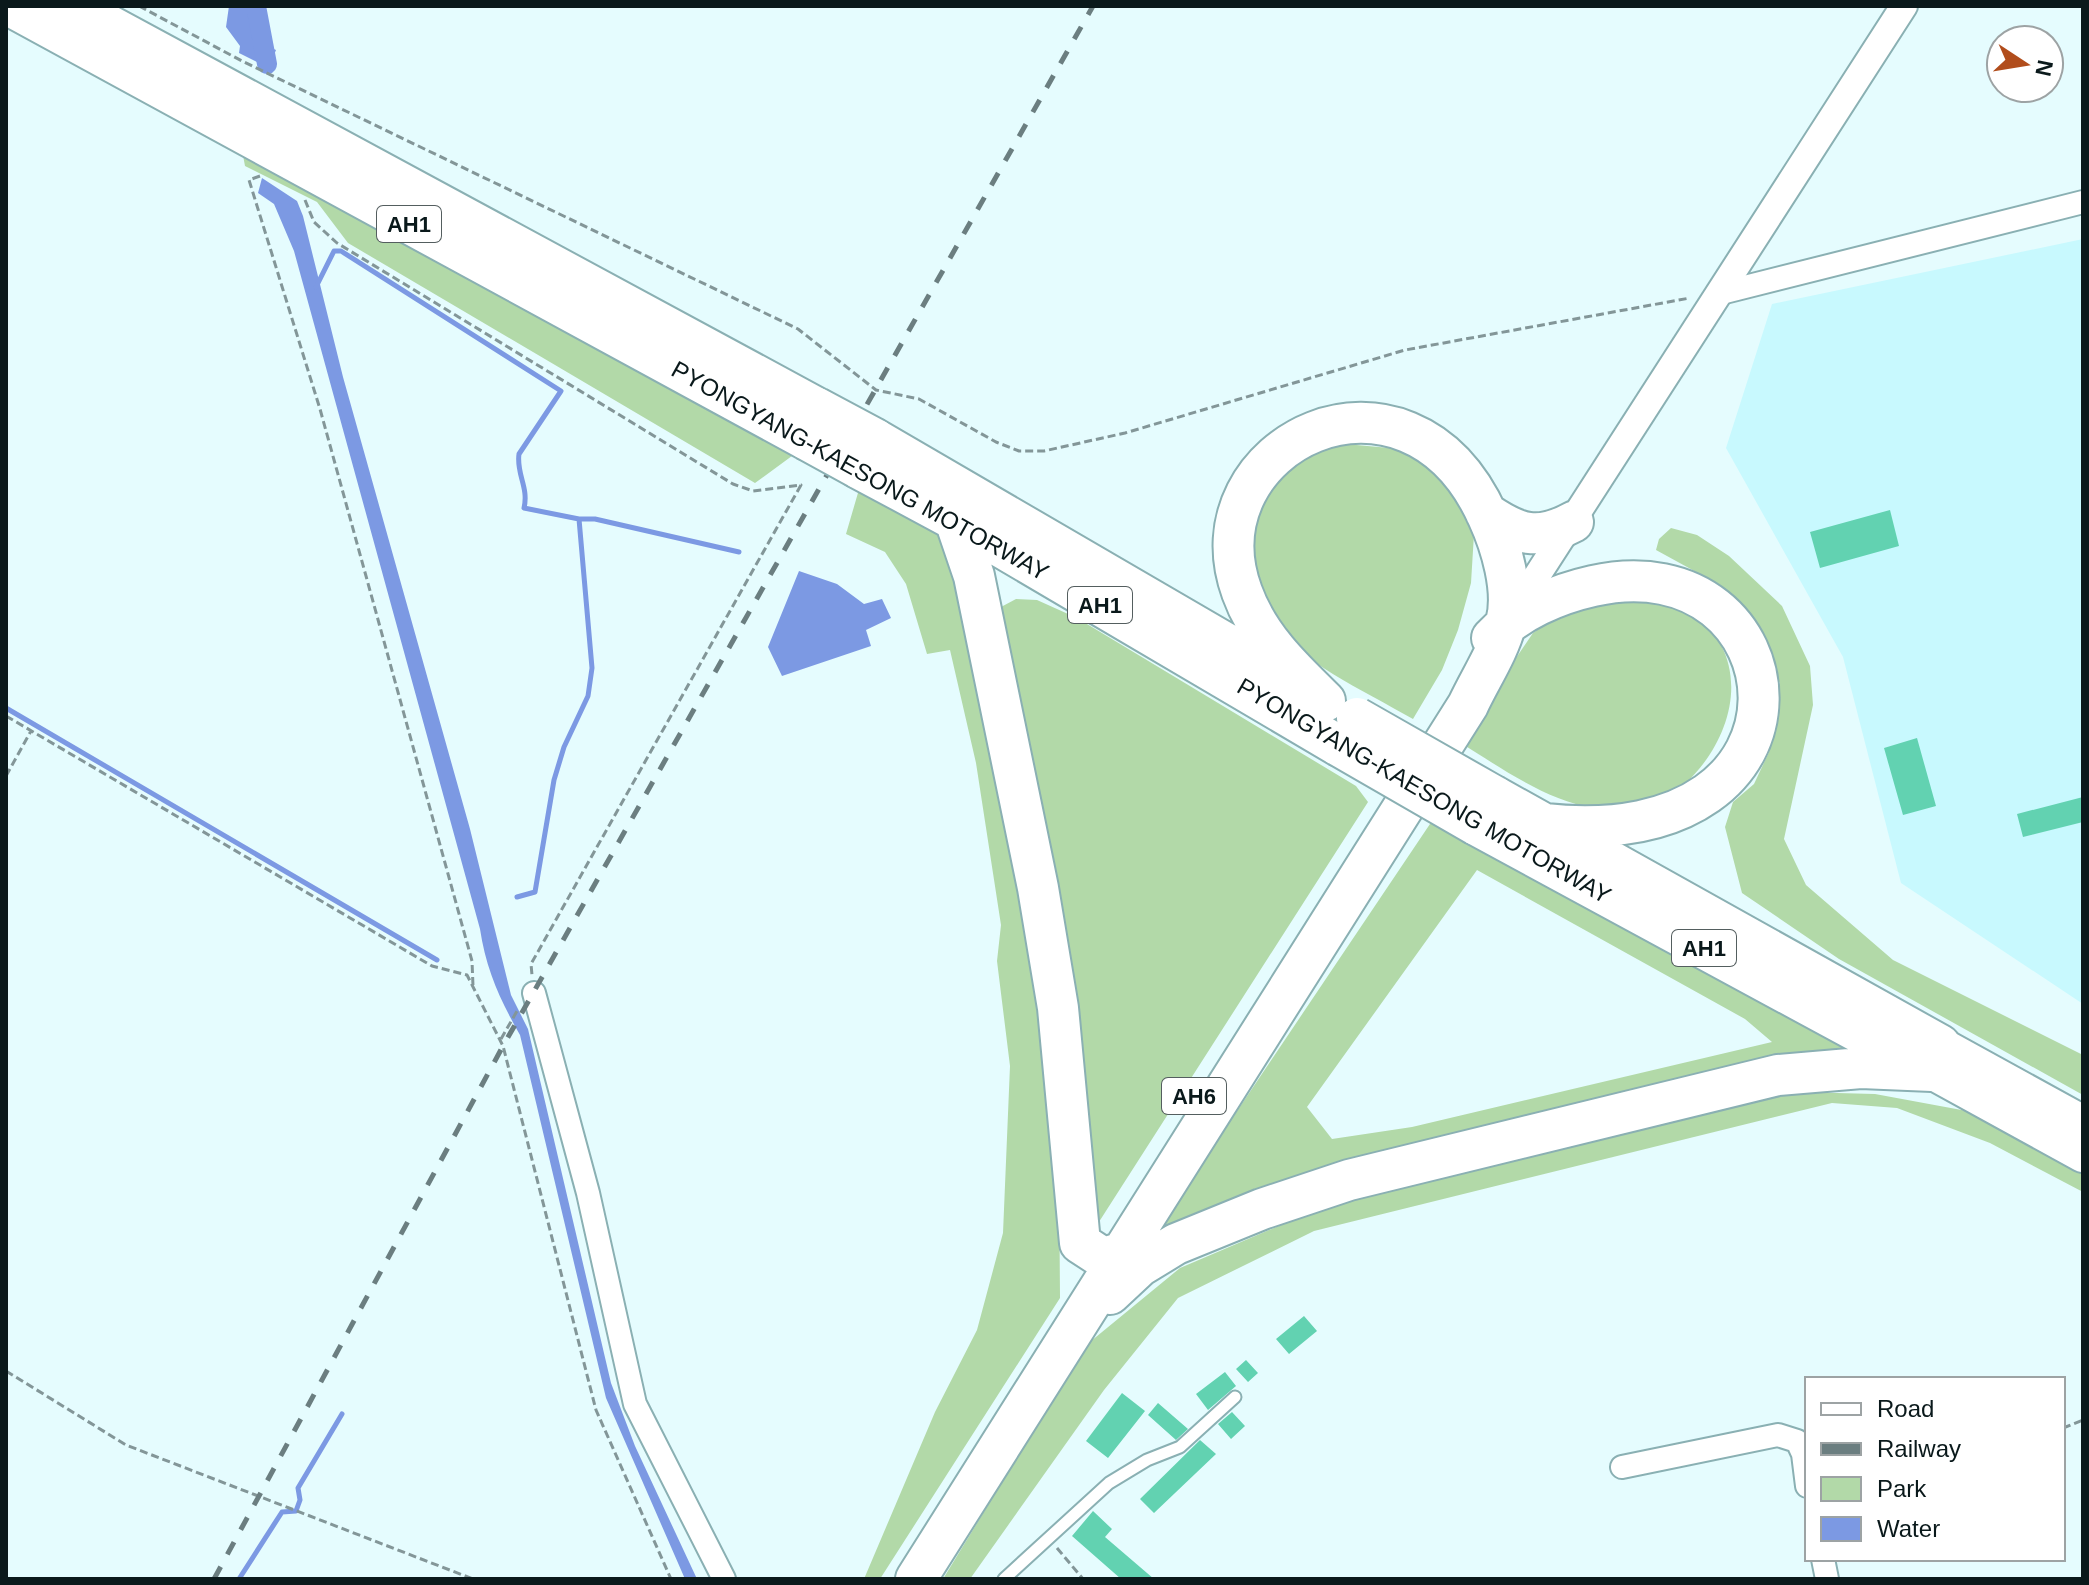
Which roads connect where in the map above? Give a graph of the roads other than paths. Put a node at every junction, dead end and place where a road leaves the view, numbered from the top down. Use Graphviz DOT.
graph roads {
  1 [pos="10,6"];
  2 [pos="73,6"];
  3 [pos="1904,6"];
  4 [pos="2083,202"];
  5 [pos="1721,293"];
  6 [pos="812,424"];
  7 [pos="867,454"];
  8 [pos="1486,513"];
  9 [pos="955,520"];
  10 [pos="1573,522"];
  11 [pos="1064,583"];
  12 [pos="981,610"];
  13 [pos="1506,622"];
  14 [pos="1341,722"];
  15 [pos="1485,811"];
  16 [pos="1544,824"];
  17 [pos="534,993"];
  18 [pos="1937,1059"];
  19 [pos="2083,1124"];
  20 [pos="2083,1154"];
  21 [pos="1109,1253"];
  22 [pos="1078,1324"];
  23 [pos="1235,1397"];
  24 [pos="1622,1467"];
  25 [pos="1805,1470"];
  26 [pos="724,1579"];
  27 [pos="894,1579"];
  28 [pos="916,1579"];
  29 [pos="1004,1579"];
  1 -- 6 [label="highway, PYONGYANG-KAESONG MOTORWAY / AH1"];
  2 -- 6 [label="highway, PYONGYANG-KAESONG MOTORWAY / AH1"];
  3 -- 5 [label="street"];
  4 -- 5 [label="street"];
  5 -- 10 [label="street"];
  6 -- 7 [label="highway, PYONGYANG-KAESONG MOTORWAY / AH1, bridge"];
  7 -- 9 [label="highway, PYONGYANG-KAESONG MOTORWAY / AH1"];
  7 -- 14 [label="highway, PYONGYANG-KAESONG MOTORWAY / AH1"];
  8 -- 10 [label="highway"];
  8 -- 13 [label="highway"];
  8 -- 14 [label="highway"];
  9 -- 11 [label="highway, PYONGYANG-KAESONG MOTORWAY / AH1"];
  9 -- 12 [label="highway"];
  10 -- 13 [label="street"];
  11 -- 12 [label="highway"];
  11 -- 14 [label="highway, PYONGYANG-KAESONG MOTORWAY / AH1"];
  12 -- 21 [label="highway"];
  13 -- 16 [label="highway"];
  13 -- 21 [label="highway, AH6"];
  14 -- 15 [label="highway, PYONGYANG-KAESONG MOTORWAY / AH1, bridge"];
  15 -- 16 [label="highway, PYONGYANG-KAESONG MOTORWAY / AH1"];
  15 -- 18 [label="highway, PYONGYANG-KAESONG MOTORWAY / AH1"];
  16 -- 18 [label="highway, PYONGYANG-KAESONG MOTORWAY / AH1"];
  17 -- 26 [label="street"];
  18 -- 19 [label="highway, PYONGYANG-KAESONG MOTORWAY / AH1"];
  18 -- 20 [label="highway, PYONGYANG-KAESONG MOTORWAY / AH1"];
  18 -- 22 [label="highway"];
  21 -- 22 [label="highway, AH6"];
  21 -- 27 [label="highway, AH6"];
  22 -- 28 [label="highway, AH6"];
  23 -- 29 [label="lane"];
  24 -- 25 [label="street"];
}
